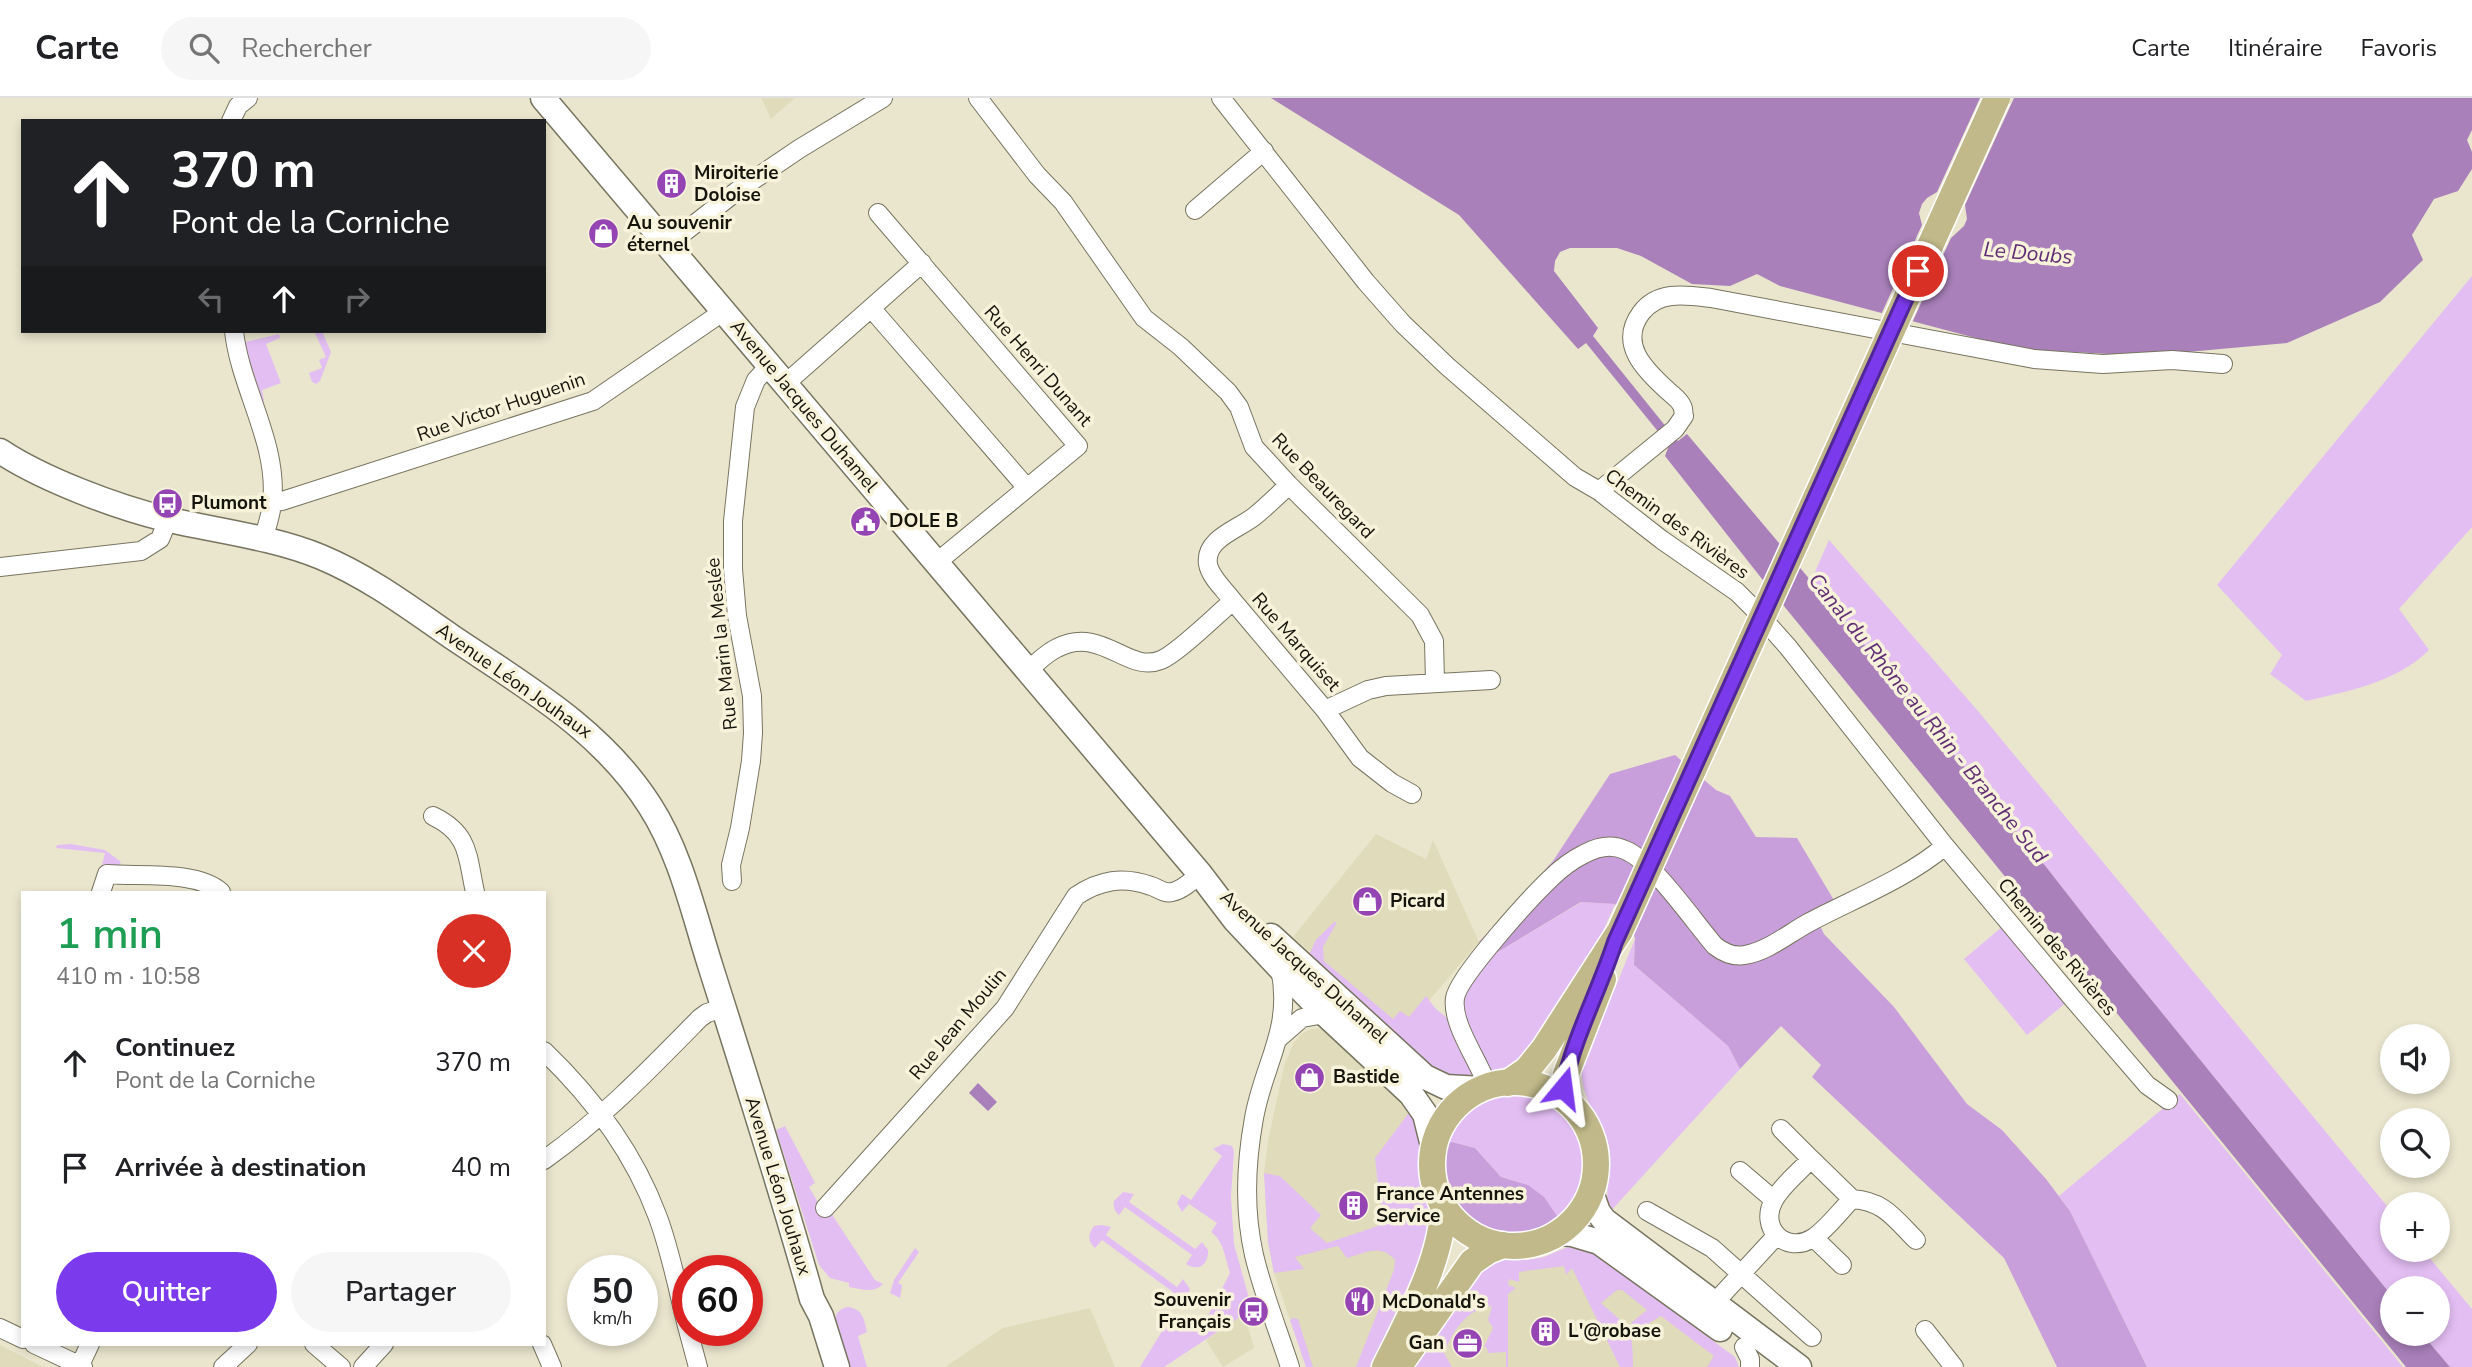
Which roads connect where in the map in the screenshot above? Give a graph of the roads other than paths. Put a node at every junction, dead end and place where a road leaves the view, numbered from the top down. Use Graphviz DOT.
graph roads {
  1 [pos="248,98"];
  2 [pos="543,98"];
  3 [pos="883,98"];
  4 [pos="978,98"];
  5 [pos="1222,98"];
  6 [pos="1997,98"];
  7 [pos="233,116"];
  8 [pos="1264,151"];
  9 [pos="1195,210"];
  10 [pos="878,213"];
  11 [pos="668,244"];
  12 [pos="922,263"];
  13 [pos="871,308"];
  14 [pos="724,311"];
  15 [pos="234,333"];
  16 [pos="2223,363"];
  17 [pos="777,375"];
  18 [pos="0,451"];
  19 [pos="1289,485"];
  20 [pos="1027,488"];
  21 [pos="1599,491"];
  22 [pos="272,502"];
  23 [pos="168,520"];
  24 [pos="262,540"];
  25 [pos="936,563"];
  26 [pos="0,567"];
  27 [pos="1233,601"];
  28 [pos="1027,671"];
  29 [pos="1491,680"];
  30 [pos="1436,682"];
  31 [pos="1325,710"];
  32 [pos="1412,794"];
  33 [pos="433,816"];
  34 [pos="1945,846"];
  35 [pos="1200,874"];
  36 [pos="732,881"];
  37 [pos="101,891"];
  38 [pos="219,891"];
  39 [pos="475,891"];
  40 [pos="1618,936"];
  41 [pos="1285,962"];
  42 [pos="724,1008"];
  43 [pos="1325,1014"];
  44 [pos="1279,1038"];
  45 [pos="546,1053"];
  46 [pos="1493,1086"];
  47 [pos="1565,1100"];
  48 [pos="2168,1100"];
  49 [pos="601,1114"];
  50 [pos="1781,1129"];
  51 [pos="1434,1150"];
  52 [pos="546,1158"];
  53 [pos="1811,1159"];
  54 [pos="1740,1171"];
  55 [pos="1591,1192"];
  56 [pos="1852,1199"];
  57 [pos="1774,1200"];
  58 [pos="1443,1204"];
  59 [pos="825,1208"];
  60 [pos="1647,1211"];
  61 [pos="1558,1233"];
  62 [pos="1776,1236"];
  63 [pos="1814,1238"];
  64 [pos="1916,1240"];
  65 [pos="1503,1245"];
  66 [pos="1842,1265"];
  67 [pos="672,1271"];
  68 [pos="1740,1274"];
  69 [pos="812,1299"];
  70 [pos="1708,1309"];
  71 [pos="0,1328"];
  72 [pos="1925,1330"];
  73 [pos="1812,1337"];
  74 [pos="21,1338"];
  75 [pos="38,1346"];
  76 [pos="89,1346"];
  77 [pos="246,1346"];
  78 [pos="316,1346"];
  79 [pos="382,1346"];
  80 [pos="543,1346"];
  81 [pos="692,1346"];
  82 [pos="1747,1357"];
  83 [pos="1398,1365"];
  84 [pos="81,1366"];
  85 [pos="223,1367"];
  86 [pos="341,1367"];
  87 [pos="363,1367"];
  88 [pos="552,1367"];
  89 [pos="698,1367"];
  90 [pos="825,1367"];
  91 [pos="838,1367"];
  92 [pos="1290,1367"];
  93 [pos="1771,1367"];
  94 [pos="1799,1367"];
  95 [pos="1954,1367"];
  1 -- 7 [label="street"];
  2 -- 11 [label="main road, Avenue Jacques Duhamel"];
  3 -- 11 [label="street"];
  4 -- 19 [label="street, Rue Beauregard"];
  5 -- 8 [label="street, Chemin des Rivières"];
  6 -- 40 [label="main road, bridge"];
  8 -- 9 [label="street"];
  8 -- 21 [label="street, Chemin des Rivières"];
  10 -- 12 [label="street, Rue Henri Dunant"];
  11 -- 14 [label="main road, Avenue Jacques Duhamel"];
  12 -- 13 [label="street"];
  12 -- 20 [label="street, Rue Henri Dunant"];
  13 -- 17 [label="street"];
  13 -- 20 [label="street"];
  14 -- 17 [label="main road, Avenue Jacques Duhamel"];
  14 -- 22 [label="street, Rue Victor Huguenin"];
  15 -- 22 [label="street"];
  16 -- 21 [label="street"];
  17 -- 25 [label="main road, Avenue Jacques Duhamel"];
  17 -- 36 [label="street, Rue Marin la Meslée"];
  18 -- 23 [label="main road, Avenue Léon Jouhaux"];
  19 -- 27 [label="street, Rue Marquiset"];
  19 -- 30 [label="street, Rue Beauregard"];
  20 -- 25 [label="street, Rue Henri Dunant"];
  21 -- 34 [label="street, Chemin des Rivières"];
  22 -- 24 [label="street"];
  23 -- 24 [label="main road, Avenue Léon Jouhaux"];
  23 -- 26 [label="street"];
  24 -- 42 [label="main road, Avenue Léon Jouhaux"];
  25 -- 28 [label="main road, Avenue Jacques Duhamel"];
  27 -- 28 [label="street, Rue Marquiset"];
  27 -- 31 [label="street, Rue Marquiset"];
  28 -- 35 [label="main road, Avenue Jacques Duhamel"];
  29 -- 30 [label="street, Rue Marquiset"];
  30 -- 31 [label="street, Rue Marquiset"];
  31 -- 32 [label="street"];
  33 -- 39 [label="street"];
  34 -- 46 [label="street"];
  34 -- 48 [label="street, Chemin des Rivières"];
  35 -- 41 [label="main road, Avenue Jacques Duhamel"];
  35 -- 59 [label="street, Rue Jean Moulin"];
  37 -- 38 [label="street"];
  40 -- 46 [label="main road"];
  40 -- 47 [label="main road"];
  41 -- 43 [label="main road, Avenue Jacques Duhamel"];
  41 -- 44 [label="street"];
  41 -- 46 [label="main road, Avenue Jacques Duhamel"];
  42 -- 49 [label="street"];
  42 -- 69 [label="main road, Avenue Léon Jouhaux"];
  43 -- 44 [label="street"];
  43 -- 51 [label="main road, Avenue Jacques Duhamel"];
  44 -- 92 [label="street"];
  45 -- 49 [label="street"];
  46 -- 47 [label="main road"];
  46 -- 51 [label="main road"];
  47 -- 55 [label="main road"];
  49 -- 52 [label="street"];
  49 -- 67 [label="street"];
  50 -- 53 [label="street"];
  51 -- 58 [label="main road"];
  53 -- 56 [label="street"];
  53 -- 57 [label="street"];
  54 -- 57 [label="street"];
  55 -- 61 [label="main road"];
  55 -- 70 [label="main road"];
  56 -- 63 [label="street"];
  56 -- 64 [label="street"];
  57 -- 62 [label="street"];
  58 -- 65 [label="main road"];
  58 -- 83 [label="main road"];
  60 -- 68 [label="street"];
  61 -- 65 [label="main road"];
  61 -- 70 [label="main road"];
  62 -- 63 [label="street"];
  62 -- 68 [label="street"];
  63 -- 66 [label="street"];
  65 -- 83 [label="main road"];
  68 -- 70 [label="street"];
  68 -- 73 [label="street"];
  69 -- 90 [label="main road"];
  69 -- 91 [label="main road, Avenue Léon Jouhaux"];
  70 -- 82 [label="main road"];
  70 -- 94 [label="main road"];
  71 -- 74 [label="street"];
  72 -- 95 [label="street"];
  75 -- 84 [label="street"];
  76 -- 84 [label="street"];
  77 -- 85 [label="street"];
  78 -- 86 [label="street"];
  79 -- 87 [label="street"];
  80 -- 88 [label="street"];
  81 -- 89 [label="street"];
  82 -- 93 [label="main road"];
}
